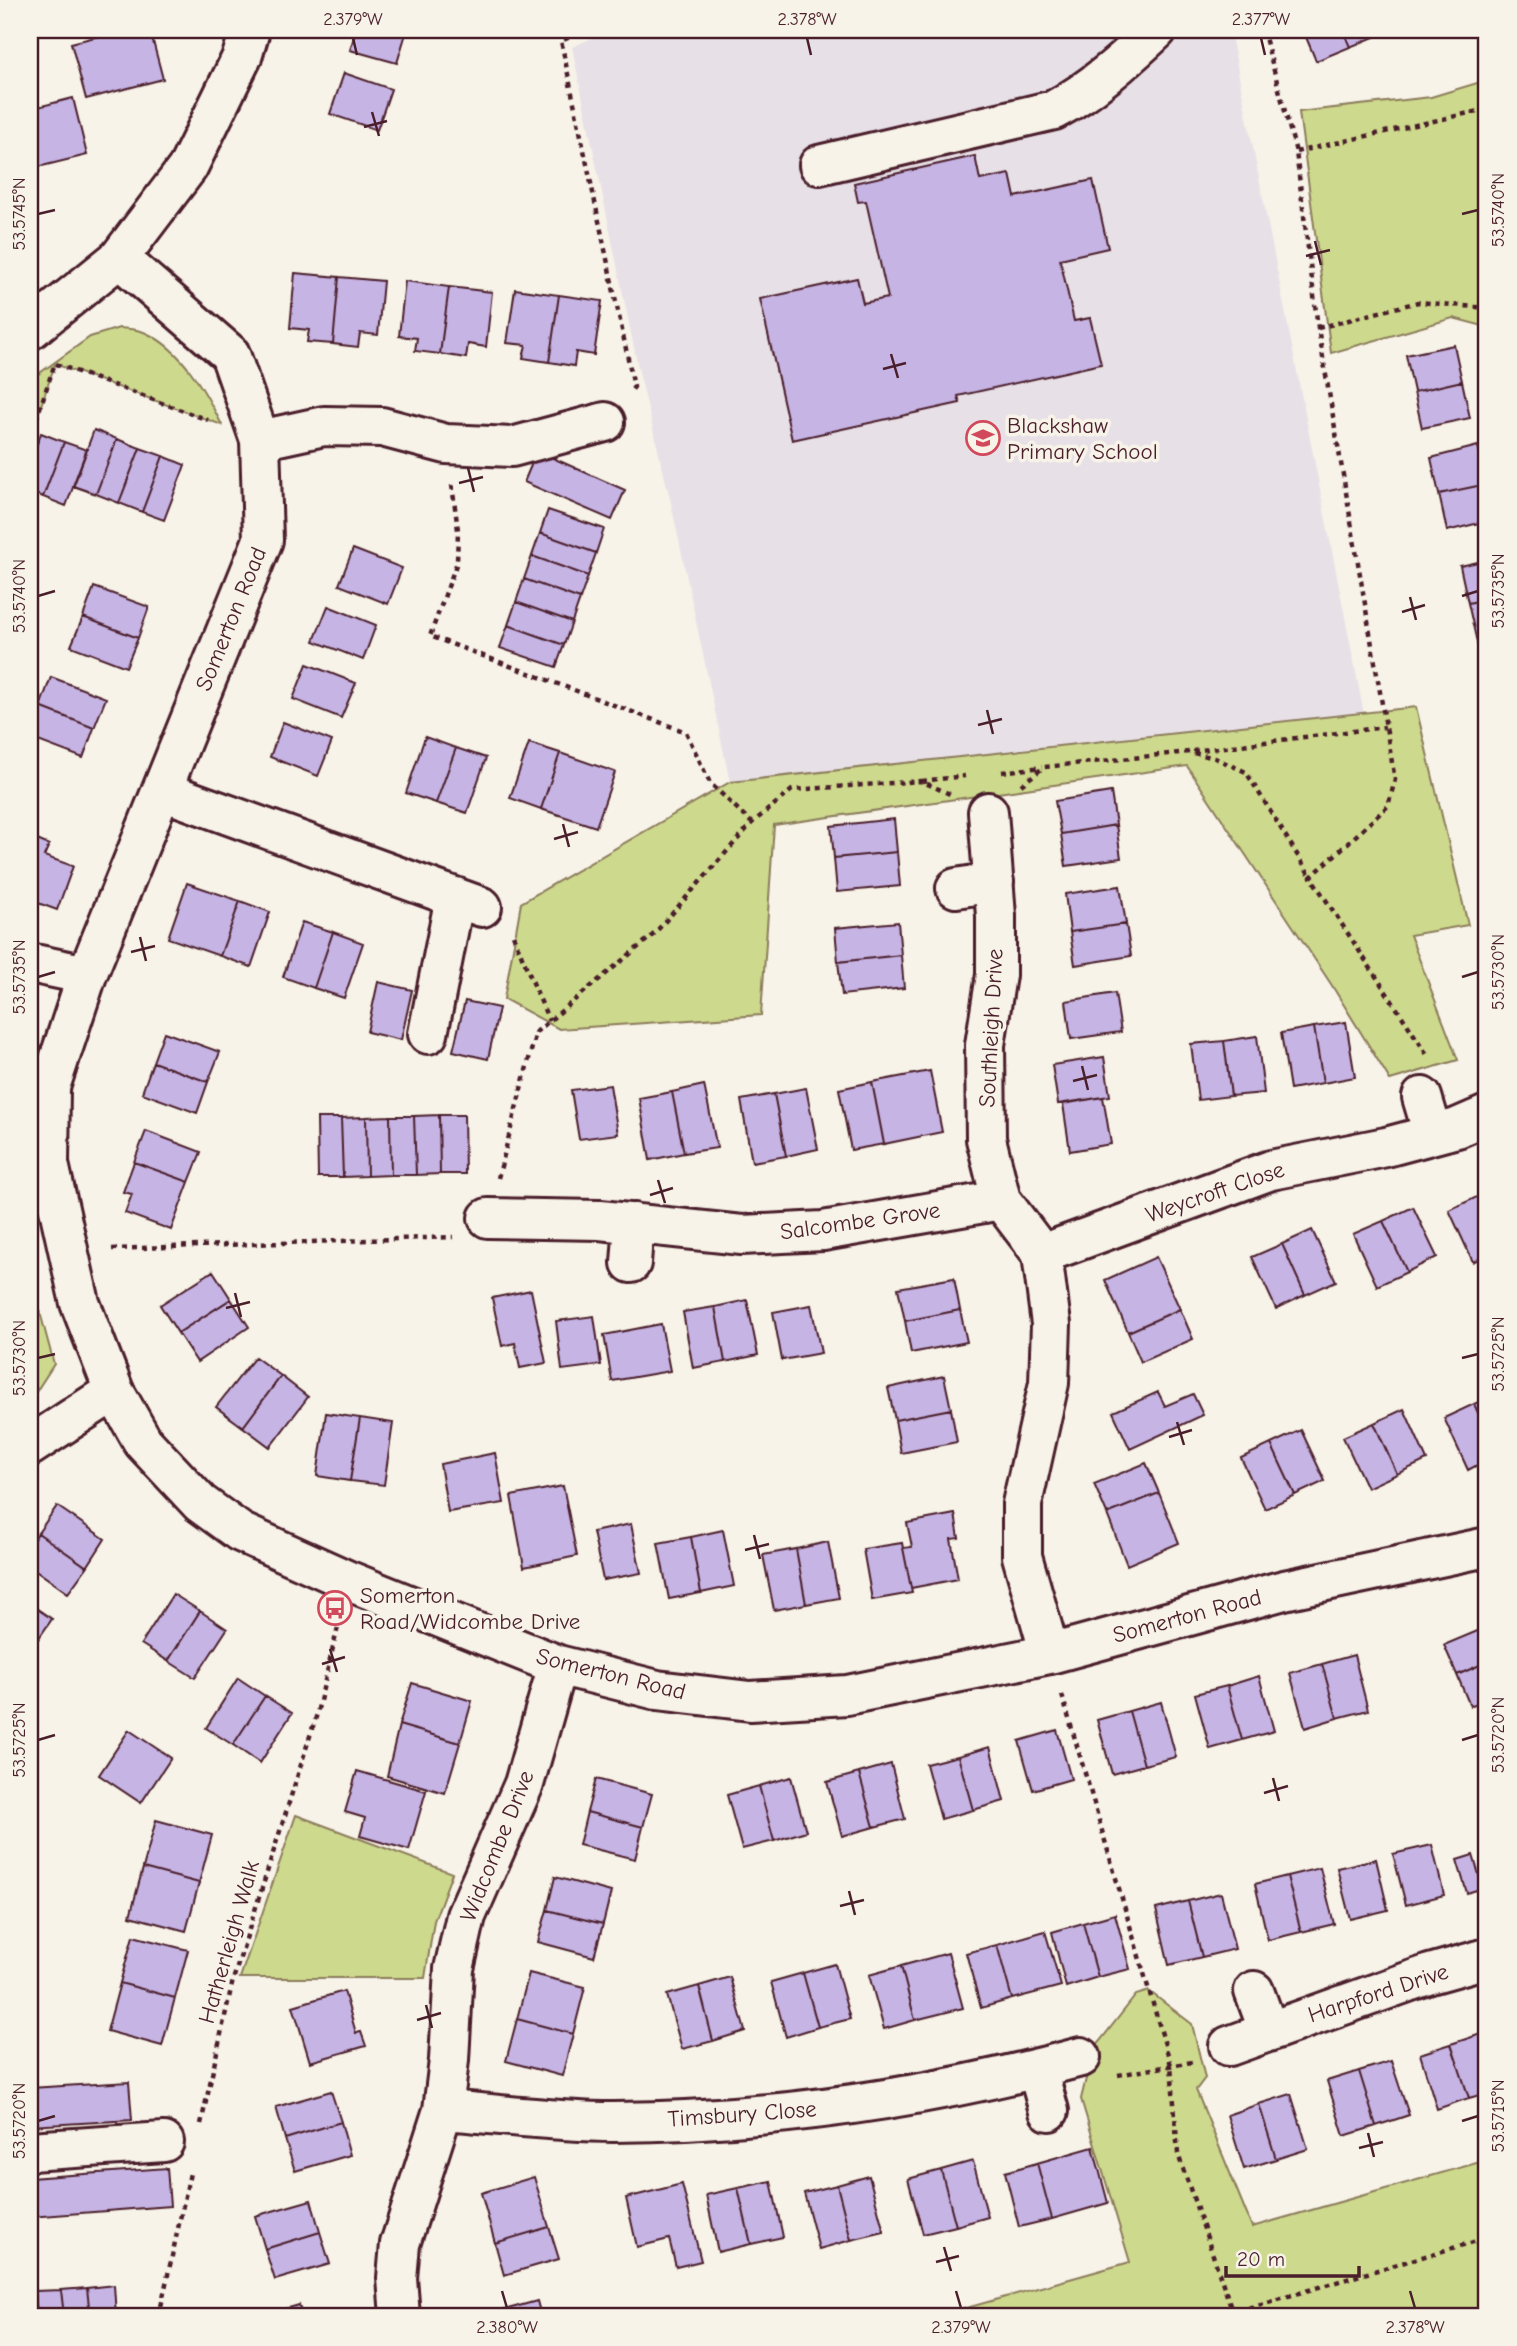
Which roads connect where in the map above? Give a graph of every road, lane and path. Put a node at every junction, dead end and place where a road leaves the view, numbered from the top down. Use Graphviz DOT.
graph roads {
  1 [pos="250,30"];
  2 [pos="587,30"];
  3 [pos="1157,30"];
  4 [pos="1263,30"];
  5 [pos="1487,109"];
  6 [pos="1296,152"];
  7 [pos="819,165"];
  8 [pos="119,258"];
  9 [pos="1487,308"];
  10 [pos="1318,328"];
  11 [pos="31,329"];
  12 [pos="55,364"];
  13 [pos="605,422"];
  14 [pos="30,438"];
  15 [pos="260,440"];
  16 [pos="446,444"];
  17 [pos="1385,727"];
  18 [pos="1189,752"];
  19 [pos="163,791"];
  20 [pos="988,812"];
  21 [pos="752,823"];
  22 [pos="1311,877"];
  23 [pos="994,882"];
  24 [pos="956,888"];
  25 [pos="468,902"];
  26 [pos="30,963"];
  27 [pos="87,975"];
  28 [pos="549,1021"];
  29 [pos="428,1034"];
  30 [pos="1422,1097"];
  31 [pos="1487,1115"];
  32 [pos="1433,1134"];
  33 [pos="1001,1200"];
  34 [pos="488,1218"];
  35 [pos="634,1223"];
  36 [pos="67,1250"];
  37 [pos="1042,1254"];
  38 [pos="631,1263"];
  39 [pos="114,1391"];
  40 [pos="30,1446"];
  41 [pos="1487,1547"];
  42 [pos="349,1581"];
  43 [pos="1050,1654"];
  44 [pos="558,1665"];
  45 [pos="1487,1958"];
  46 [pos="1254,1991"];
  47 [pos="1268,2029"];
  48 [pos="1229,2046"];
  49 [pos="1060,2062"];
  50 [pos="1171,2065"];
  51 [pos="443,2109"];
  52 [pos="1049,2111"];
  53 [pos="201,2127"];
  54 [pos="164,2142"];
  55 [pos="30,2151"];
  56 [pos="192,2167"];
  57 [pos="1487,2238"];
  58 [pos="1235,2314"];
  59 [pos="159,2316"];
  60 [pos="400,2316"];
  61 [pos="1220,2316"];
  1 -- 8 [label="street"];
  2 -- 13 [label="path"];
  3 -- 7 [label="street"];
  4 -- 6 [label="path"];
  5 -- 6 [label="path"];
  6 -- 10 [label="path"];
  8 -- 11 [label="street"];
  8 -- 15 [label="street, Somerton Road"];
  9 -- 10 [label="path"];
  10 -- 17 [label="path"];
  11 -- 12 [label="path"];
  12 -- 14 [label="path"];
  12 -- 15 [label="path"];
  13 -- 16 [label="street"];
  15 -- 16 [label="street"];
  15 -- 19 [label="street, Somerton Road"];
  16 -- 21 [label="path"];
  17 -- 18 [label="path"];
  17 -- 22 [label="path"];
  18 -- 20 [label="path"];
  18 -- 22 [label="path"];
  19 -- 25 [label="street"];
  19 -- 27 [label="street, Somerton Road"];
  20 -- 21 [label="path"];
  20 -- 23 [label="street, Southleigh Drive"];
  21 -- 28 [label="path"];
  22 -- 30 [label="path"];
  23 -- 24 [label="street"];
  23 -- 33 [label="street, Southleigh Drive"];
  25 -- 28 [label="path"];
  25 -- 29 [label="street"];
  26 -- 27 [label="street"];
  27 -- 36 [label="street, Somerton Road"];
  28 -- 34 [label="path"];
  30 -- 32 [label="street"];
  31 -- 32 [label="street, Weycroft Close"];
  32 -- 37 [label="street, Weycroft Close"];
  33 -- 35 [label="street, Salcombe Grove"];
  33 -- 37 [label="street, Southleigh Drive"];
  34 -- 35 [label="street, Salcombe Grove"];
  34 -- 36 [label="path"];
  35 -- 38 [label="street"];
  36 -- 39 [label="street, Somerton Road"];
  37 -- 43 [label="street, Southleigh Drive"];
  39 -- 40 [label="street"];
  39 -- 42 [label="street, Somerton Road"];
  41 -- 43 [label="street, Somerton Road"];
  42 -- 44 [label="street, Somerton Road"];
  42 -- 53 [label="path, Hatherleigh Walk"];
  43 -- 44 [label="street, Somerton Road"];
  43 -- 50 [label="path"];
  44 -- 51 [label="street, Widcombe Drive"];
  45 -- 47 [label="street, Harpford Drive"];
  46 -- 47 [label="street"];
  47 -- 48 [label="street, Harpford Drive"];
  48 -- 50 [label="path"];
  49 -- 50 [label="path"];
  49 -- 51 [label="street, Timsbury Close"];
  49 -- 52 [label="street"];
  50 -- 58 [label="path"];
  51 -- 60 [label="street, Widcombe Drive"];
  54 -- 55 [label="street"];
  56 -- 59 [label="path"];
  57 -- 58 [label="path"];
  58 -- 61 [label="path"];
}
